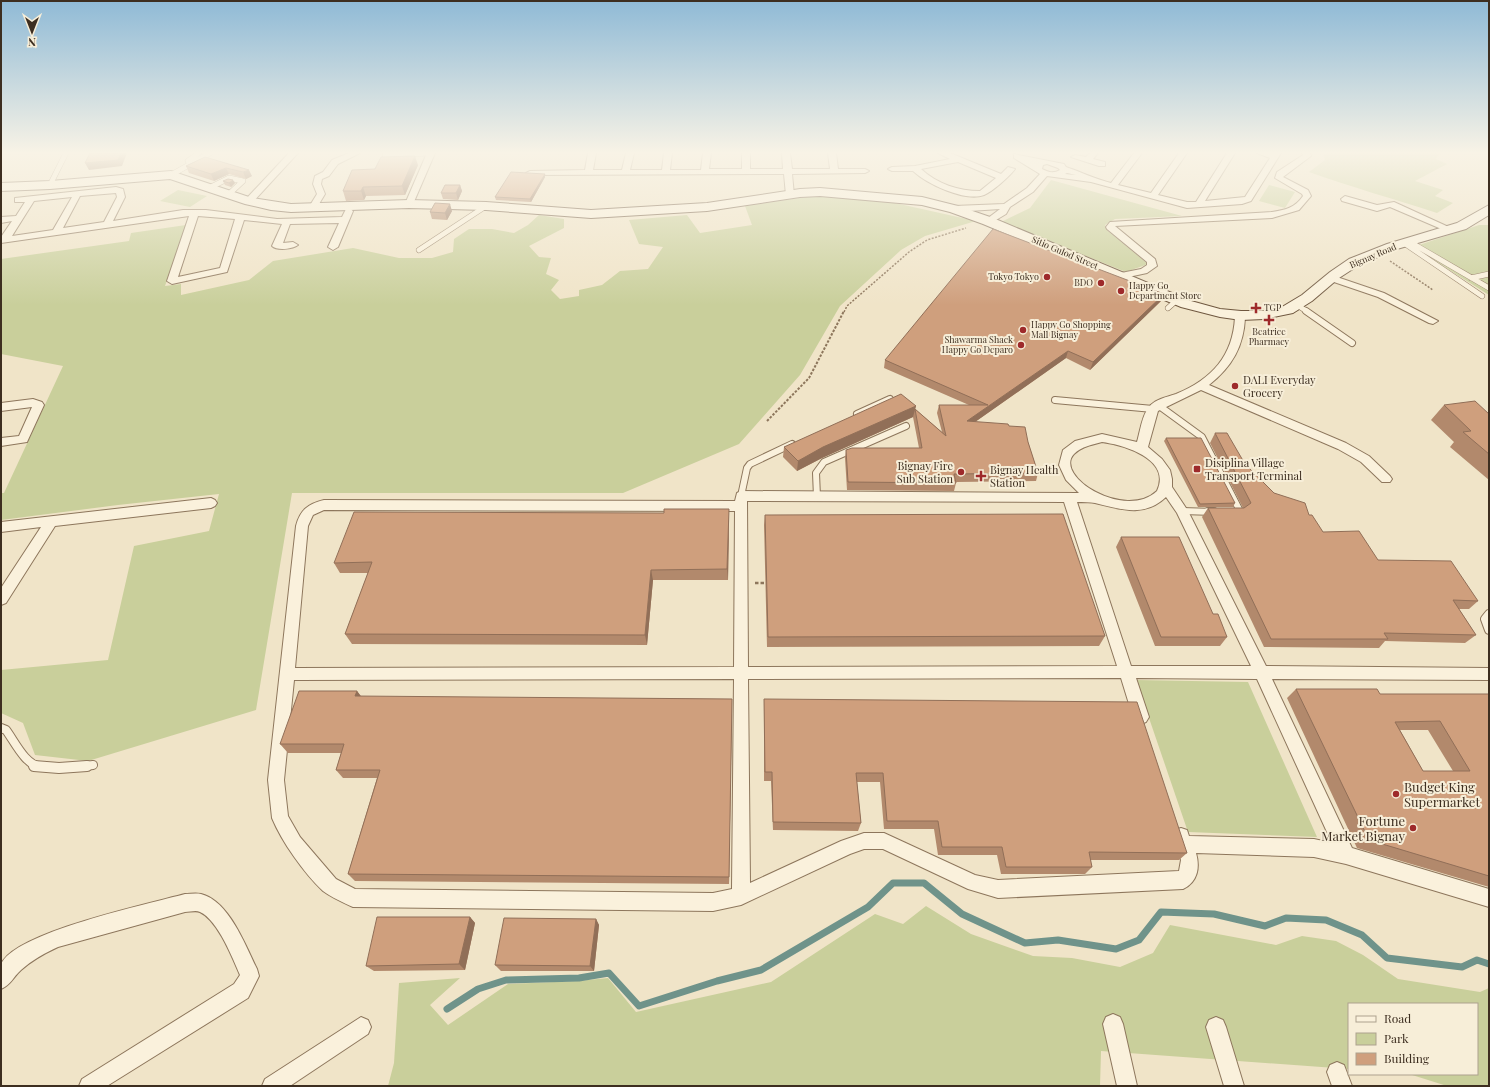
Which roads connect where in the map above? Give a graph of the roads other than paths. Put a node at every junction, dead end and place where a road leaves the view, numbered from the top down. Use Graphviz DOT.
graph roads {
  1 [pos="28,204"];
  2 [pos="72,204"];
  3 [pos="118,204"];
  4 [pos="261,204"];
  5 [pos="315,204"];
  6 [pos="409,204"];
  7 [pos="730,204"];
  8 [pos="930,204"];
  9 [pos="1009,204"];
  10 [pos="1181,204"];
  11 [pos="1199,204"];
  12 [pos="1303,204"];
  13 [pos="1362,204"];
  14 [pos="486,206"];
  15 [pos="1006,206"];
  16 [pos="313,207"];
  17 [pos="954,209"];
  18 [pos="349,211"];
  19 [pos="194,213"];
  20 [pos="1487,214"];
  21 [pos="18,218"];
  22 [pos="240,218"];
  23 [pos="1,220"];
  24 [pos="345,220"];
  25 [pos="988,221"];
  26 [pos="287,222"];
  27 [pos="107,224"];
  28 [pos="1449,230"];
  29 [pos="57,232"];
  30 [pos="3,239"];
  31 [pos="1407,242"];
  32 [pos="293,245"];
  33 [pos="333,247"];
  34 [pos="419,250"];
  35 [pos="1489,274"];
  36 [pos="1119,276"];
  37 [pos="1331,278"];
  38 [pos="1471,278"];
  39 [pos="1489,288"];
  40 [pos="1482,296"];
  41 [pos="1297,305"];
  42 [pos="1240,317"];
  43 [pos="1433,321"];
  44 [pos="1352,343"];
  45 [pos="1202,386"];
  46 [pos="890,399"];
  47 [pos="1055,400"];
  48 [pos="1,407"];
  49 [pos="1155,407"];
  50 [pos="848,418"];
  51 [pos="906,426"];
  52 [pos="799,441"];
  53 [pos="1,442"];
  54 [pos="1141,449"];
  55 [pos="1386,479"];
  56 [pos="1166,488"];
  57 [pos="817,497"];
  58 [pos="1069,498"];
  59 [pos="1092,498"];
  60 [pos="741,501"];
  61 [pos="211,503"];
  62 [pos="1182,511"];
  63 [pos="1221,512"];
  64 [pos="1228,513"];
  65 [pos="52,520"];
  66 [pos="1,527"];
  67 [pos="1,599"];
  68 [pos="1489,614"];
  69 [pos="1489,630"];
  70 [pos="1126,672"];
  71 [pos="1262,673"];
  72 [pos="287,674"];
  73 [pos="740,674"];
  74 [pos="1489,674"];
  75 [pos="1,728"];
  76 [pos="1146,732"];
  77 [pos="93,765"];
  78 [pos="1176,822"];
  79 [pos="1184,844"];
  80 [pos="1346,855"];
  81 [pos="741,896"];
  82 [pos="1489,898"];
  83 [pos="1,980"];
  84 [pos="1112,1024"];
  85 [pos="361,1027"];
  86 [pos="1216,1027"];
  87 [pos="89,1086"];
  88 [pos="272,1086"];
  89 [pos="1126,1086"];
  90 [pos="1234,1086"];
  1 -- 21 [label="street"];
  2 -- 29 [label="street"];
  3 -- 27 [label="street"];
  4 -- 16 [label="main road, Sitio Gulod Street"];
  5 -- 16 [label="street"];
  6 -- 14 [label="main road, Sitio Gulod Street"];
  6 -- 16 [label="main road, Sitio Gulod Street"];
  7 -- 14 [label="main road, Sitio Gulod Street"];
  8 -- 17 [label="main road, Sitio Gulod Street"];
  9 -- 15 [label="street"];
  10 -- 11 [label="street"];
  12 -- 36 [label="street"];
  13 -- 28 [label="street"];
  14 -- 34 [label="lane"];
  15 -- 17 [label="street"];
  15 -- 25 [label="street"];
  17 -- 25 [label="main road, Sitio Gulod Street"];
  18 -- 24 [label="street"];
  19 -- 22 [label="street"];
  19 -- 22 [label="street"];
  19 -- 27 [label="street"];
  20 -- 28 [label="main road, Bignay Road"];
  21 -- 23 [label="street"];
  21 -- 30 [label="street"];
  22 -- 26 [label="street"];
  24 -- 26 [label="street"];
  24 -- 33 [label="street"];
  25 -- 36 [label="main road, Sitio Gulod Street"];
  26 -- 32 [label="street"];
  27 -- 29 [label="street"];
  28 -- 31 [label="main road, Bignay Road"];
  29 -- 30 [label="street"];
  31 -- 37 [label="main road, Bignay Road"];
  31 -- 38 [label="lane"];
  31 -- 40 [label="lane"];
  35 -- 38 [label="lane"];
  36 -- 42 [label="main road, Sitio Gulod Street"];
  37 -- 41 [label="main road, Bignay Road"];
  37 -- 43 [label="street"];
  38 -- 39 [label="lane"];
  41 -- 42 [label="main road, Bignay Road"];
  41 -- 44 [label="lane"];
  42 -- 45 [label="street"];
  45 -- 49 [label="street"];
  45 -- 55 [label="street"];
  46 -- 50 [label="lane"];
  47 -- 49 [label="lane"];
  48 -- 53 [label="street"];
  49 -- 54 [label="street"];
  49 -- 64 [label="lane"];
  51 -- 57 [label="lane"];
  52 -- 60 [label="lane"];
  54 -- 56 [label="street"];
  54 -- 59 [label="street"];
  56 -- 59 [label="street"];
  56 -- 62 [label="street"];
  57 -- 58 [label="street"];
  57 -- 60 [label="street"];
  58 -- 59 [label="street"];
  58 -- 70 [label="street"];
  60 -- 72 [label="street"];
  60 -- 73 [label="street"];
  61 -- 65 [label="street"];
  62 -- 63 [label="lane"];
  62 -- 71 [label="street"];
  65 -- 66 [label="street"];
  65 -- 67 [label="street"];
  68 -- 69 [label="lane"];
  70 -- 71 [label="street"];
  70 -- 73 [label="street"];
  70 -- 76 [label="street"];
  71 -- 74 [label="street"];
  71 -- 80 [label="street"];
  72 -- 73 [label="street"];
  72 -- 81 [label="street"];
  73 -- 81 [label="street"];
  75 -- 77 [label="lane"];
  78 -- 79 [label="street"];
  79 -- 80 [label="street"];
  79 -- 81 [label="street"];
  80 -- 82 [label="street"];
  83 -- 87 [label="street"];
  84 -- 89 [label="street"];
  85 -- 88 [label="street"];
  86 -- 90 [label="street"];
}
